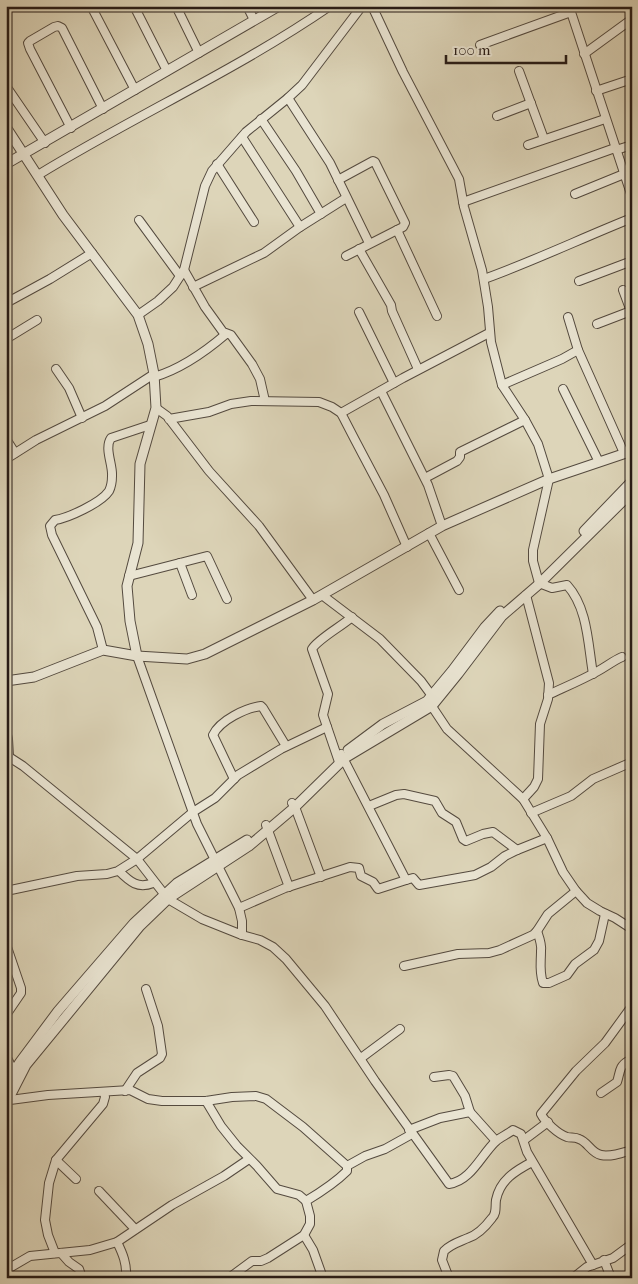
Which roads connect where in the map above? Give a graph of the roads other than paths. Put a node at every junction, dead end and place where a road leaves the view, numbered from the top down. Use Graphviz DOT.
graph roads {
  1 [pos="91,6"];
  2 [pos="134,6"];
  3 [pos="176,6"];
  4 [pos="247,6"];
  5 [pos="279,6"];
  6 [pos="330,6"];
  7 [pos="362,6"];
  8 [pos="372,6"];
  9 [pos="628,6"];
  10 [pos="570,9"];
  11 [pos="632,10"];
  12 [pos="632,19"];
  13 [pos="254,20"];
  14 [pos="480,45"];
  15 [pos="199,53"];
  16 [pos="584,54"];
  17 [pos="167,71"];
  18 [pos="519,71"];
  19 [pos="632,79"];
  20 [pos="6,86"];
  21 [pos="135,90"];
  22 [pos="596,91"];
  23 [pos="288,98"];
  24 [pos="531,103"];
  25 [pos="103,109"];
  26 [pos="496,116"];
  27 [pos="261,119"];
  28 [pos="606,119"];
  29 [pos="6,126"];
  30 [pos="71,128"];
  31 [pos="242,136"];
  32 [pos="544,139"];
  33 [pos="45,143"];
  34 [pos="528,145"];
  35 [pos="632,145"];
  36 [pos="616,149"];
  37 [pos="25,155"];
  38 [pos="6,164"];
  39 [pos="217,164"];
  40 [pos="624,174"];
  41 [pos="38,175"];
  42 [pos="338,180"];
  43 [pos="574,194"];
  44 [pos="632,197"];
  45 [pos="346,198"];
  46 [pos="463,202"];
  47 [pos="321,214"];
  48 [pos="632,218"];
  49 [pos="139,220"];
  50 [pos="254,222"];
  51 [pos="300,227"];
  52 [pos="397,230"];
  53 [pos="369,243"];
  54 [pos="359,249"];
  55 [pos="92,253"];
  56 [pos="346,256"];
  57 [pos="632,260"];
  58 [pos="182,273"];
  59 [pos="484,279"];
  60 [pos="579,281"];
  61 [pos="193,287"];
  62 [pos="623,290"];
  63 [pos="6,303"];
  64 [pos="359,312"];
  65 [pos="631,313"];
  66 [pos="138,315"];
  67 [pos="437,316"];
  68 [pos="568,317"];
  69 [pos="37,320"];
  70 [pos="598,324"];
  71 [pos="489,333"];
  72 [pos="226,334"];
  73 [pos="6,339"];
  74 [pos="578,350"];
  75 [pos="56,369"];
  76 [pos="418,369"];
  77 [pos="154,375"];
  78 [pos="394,383"];
  79 [pos="502,385"];
  80 [pos="563,389"];
  81 [pos="381,391"];
  82 [pos="265,401"];
  83 [pos="156,408"];
  84 [pos="341,413"];
  85 [pos="82,418"];
  86 [pos="169,419"];
  87 [pos="525,420"];
  88 [pos="150,425"];
  89 [pos="6,439"];
  90 [pos="628,452"];
  91 [pos="15,453"];
  92 [pos="6,459"];
  93 [pos="599,462"];
  94 [pos="425,478"];
  95 [pos="549,479"];
  96 [pos="632,482"];
  97 [pos="632,492"];
  98 [pos="442,526"];
  99 [pos="429,533"];
  100 [pos="407,547"];
  101 [pos="180,562"];
  102 [pos="129,576"];
  103 [pos="539,581"];
  104 [pos="459,590"];
  105 [pos="192,595"];
  106 [pos="322,595"];
  107 [pos="526,595"];
  108 [pos="227,600"];
  109 [pos="313,600"];
  110 [pos="352,617"];
  111 [pos="103,650"];
  112 [pos="137,656"];
  113 [pos="622,657"];
  114 [pos="593,674"];
  115 [pos="6,681"];
  116 [pos="548,695"];
  117 [pos="432,701"];
  118 [pos="327,727"];
  119 [pos="6,730"];
  120 [pos="286,746"];
  121 [pos="8,756"];
  122 [pos="341,758"];
  123 [pos="632,762"];
  124 [pos="234,779"];
  125 [pos="523,799"];
  126 [pos="294,805"];
  127 [pos="369,806"];
  128 [pos="192,812"];
  129 [pos="531,813"];
  130 [pos="267,827"];
  131 [pos="546,838"];
  132 [pos="518,850"];
  133 [pos="137,859"];
  134 [pos="218,863"];
  135 [pos="119,871"];
  136 [pos="321,877"];
  137 [pos="406,880"];
  138 [pos="154,883"];
  139 [pos="289,887"];
  140 [pos="6,891"];
  141 [pos="576,891"];
  142 [pos="165,897"];
  143 [pos="239,908"];
  144 [pos="605,914"];
  145 [pos="632,930"];
  146 [pos="537,931"];
  147 [pos="242,935"];
  148 [pos="6,944"];
  149 [pos="404,966"];
  150 [pos="146,989"];
  151 [pos="632,1006"];
  152 [pos="6,1014"];
  153 [pos="400,1029"];
  154 [pos="6,1056"];
  155 [pos="361,1058"];
  156 [pos="632,1062"];
  157 [pos="434,1076"];
  158 [pos="16,1077"];
  159 [pos="6,1084"];
  160 [pos="125,1091"];
  161 [pos="104,1092"];
  162 [pos="601,1093"];
  163 [pos="206,1101"];
  164 [pos="7,1102"];
  165 [pos="470,1112"];
  166 [pos="548,1122"];
  167 [pos="411,1132"];
  168 [pos="524,1140"];
  169 [pos="496,1141"];
  170 [pos="632,1150"];
  171 [pos="249,1159"];
  172 [pos="56,1160"];
  173 [pos="532,1162"];
  174 [pos="347,1166"];
  175 [pos="76,1179"];
  176 [pos="99,1191"];
  177 [pos="306,1201"];
  178 [pos="135,1229"];
  179 [pos="304,1235"];
  180 [pos="117,1242"];
  181 [pos="632,1244"];
  182 [pos="58,1253"];
  183 [pos="604,1260"];
  184 [pos="593,1264"];
  185 [pos="6,1270"];
  186 [pos="82,1278"];
  187 [pos="126,1278"];
  188 [pos="229,1278"];
  189 [pos="324,1278"];
  190 [pos="449,1278"];
  191 [pos="573,1278"];
  192 [pos="611,1278"];
  1 -- 21 [label="street"];
  2 -- 17 [label="street"];
  3 -- 15 [label="street"];
  4 -- 13 [label="street"];
  5 -- 13 [label="street"];
  6 -- 41 [label="street"];
  7 -- 23 [label="street"];
  8 -- 46 [label="street"];
  9 -- 11 [label="street"];
  10 -- 14 [label="street"];
  10 -- 16 [label="street"];
  12 -- 16 [label="street"];
  13 -- 15 [label="street"];
  15 -- 17 [label="street"];
  16 -- 22 [label="street"];
  17 -- 21 [label="street"];
  18 -- 24 [label="street"];
  19 -- 22 [label="street"];
  20 -- 33 [label="street"];
  21 -- 25 [label="street"];
  22 -- 28 [label="street"];
  23 -- 27 [label="street"];
  23 -- 42 [label="street"];
  24 -- 26 [label="street"];
  24 -- 32 [label="street"];
  25 -- 30 [label="street"];
  25 -- 30 [label="street"];
  27 -- 31 [label="street"];
  27 -- 47 [label="street"];
  28 -- 32 [label="street"];
  28 -- 36 [label="street"];
  29 -- 37 [label="street"];
  30 -- 33 [label="street"];
  31 -- 39 [label="street"];
  31 -- 51 [label="street"];
  32 -- 34 [label="street"];
  33 -- 37 [label="street"];
  35 -- 36 [label="street"];
  36 -- 40 [label="street"];
  36 -- 46 [label="street"];
  37 -- 38 [label="street"];
  37 -- 41 [label="street"];
  39 -- 50 [label="street"];
  39 -- 58 [label="street"];
  40 -- 43 [label="street"];
  40 -- 44 [label="street"];
  41 -- 55 [label="street"];
  42 -- 45 [label="street"];
  42 -- 52 [label="street"];
  45 -- 47 [label="street"];
  45 -- 53 [label="street"];
  46 -- 59 [label="street"];
  47 -- 51 [label="street"];
  48 -- 59 [label="street"];
  49 -- 58 [label="street"];
  51 -- 61 [label="street"];
  52 -- 53 [label="street"];
  52 -- 67 [label="street"];
  53 -- 54 [label="street"];
  54 -- 56 [label="street"];
  54 -- 76 [label="street"];
  55 -- 63 [label="street"];
  55 -- 66 [label="street"];
  57 -- 60 [label="street"];
  58 -- 61 [label="street"];
  58 -- 66 [label="street"];
  59 -- 71 [label="street"];
  61 -- 72 [label="street"];
  62 -- 65 [label="street"];
  64 -- 78 [label="street"];
  65 -- 70 [label="street"];
  66 -- 77 [label="street"];
  68 -- 74 [label="street"];
  69 -- 73 [label="street"];
  71 -- 76 [label="street"];
  71 -- 79 [label="street"];
  72 -- 77 [label="street"];
  72 -- 82 [label="street"];
  74 -- 79 [label="street"];
  74 -- 90 [label="street"];
  75 -- 85 [label="street"];
  76 -- 78 [label="street"];
  77 -- 83 [label="street"];
  77 -- 85 [label="street"];
  78 -- 81 [label="street"];
  79 -- 87 [label="street"];
  80 -- 93 [label="street"];
  81 -- 84 [label="street"];
  81 -- 94 [label="street"];
  82 -- 84 [label="street"];
  82 -- 86 [label="street"];
  83 -- 86 [label="street"];
  83 -- 88 [label="street"];
  84 -- 100 [label="street"];
  85 -- 91 [label="street"];
  86 -- 109 [label="street"];
  87 -- 94 [label="street"];
  87 -- 95 [label="street"];
  88 -- 102 [label="street"];
  88 -- 111 [label="street"];
  89 -- 91 [label="street"];
  90 -- 93 [label="street"];
  91 -- 92 [label="street"];
  93 -- 95 [label="street"];
  94 -- 98 [label="street"];
  95 -- 98 [label="street"];
  95 -- 103 [label="street"];
  96 -- 103 [label="street"];
  97 -- 103 [label="street"];
  98 -- 99 [label="street"];
  99 -- 100 [label="street"];
  99 -- 104 [label="street"];
  100 -- 106 [label="street"];
  101 -- 102 [label="street"];
  101 -- 105 [label="street"];
  101 -- 108 [label="street"];
  102 -- 112 [label="street"];
  103 -- 107 [label="street"];
  103 -- 114 [label="street"];
  103 -- 117 [label="street"];
  106 -- 109 [label="street"];
  106 -- 110 [label="street"];
  107 -- 116 [label="street"];
  107 -- 117 [label="street"];
  109 -- 112 [label="street"];
  110 -- 117 [label="street"];
  110 -- 118 [label="street"];
  111 -- 112 [label="street"];
  111 -- 115 [label="street"];
  112 -- 128 [label="street"];
  113 -- 114 [label="street"];
  114 -- 116 [label="street"];
  116 -- 125 [label="street"];
  117 -- 122 [label="street"];
  117 -- 125 [label="street"];
  118 -- 120 [label="street"];
  118 -- 122 [label="street"];
  119 -- 121 [label="street"];
  120 -- 124 [label="street"];
  120 -- 124 [label="street"];
  121 -- 133 [label="street"];
  122 -- 126 [label="street"];
  122 -- 127 [label="street"];
  123 -- 129 [label="street"];
  124 -- 128 [label="street"];
  125 -- 129 [label="street"];
  126 -- 130 [label="street"];
  126 -- 136 [label="street"];
  127 -- 132 [label="street"];
  127 -- 137 [label="street"];
  128 -- 133 [label="street"];
  128 -- 134 [label="street"];
  129 -- 131 [label="street"];
  130 -- 134 [label="street"];
  130 -- 139 [label="street"];
  131 -- 132 [label="street"];
  131 -- 141 [label="street"];
  132 -- 137 [label="street"];
  133 -- 135 [label="street"];
  133 -- 138 [label="street"];
  134 -- 142 [label="street"];
  134 -- 143 [label="street"];
  135 -- 138 [label="street"];
  135 -- 140 [label="street"];
  136 -- 137 [label="street"];
  136 -- 139 [label="street"];
  138 -- 142 [label="street"];
  139 -- 143 [label="street"];
  141 -- 144 [label="street"];
  141 -- 146 [label="street"];
  142 -- 147 [label="street"];
  142 -- 158 [label="street"];
  143 -- 147 [label="street"];
  144 -- 145 [label="street"];
  144 -- 146 [label="street"];
  146 -- 149 [label="street"];
  147 -- 155 [label="street"];
  148 -- 152 [label="street"];
  150 -- 160 [label="street"];
  151 -- 166 [label="street"];
  153 -- 155 [label="street"];
  154 -- 158 [label="street"];
  155 -- 167 [label="street"];
  156 -- 162 [label="street"];
  157 -- 165 [label="street"];
  158 -- 159 [label="street"];
  158 -- 164 [label="street"];
  160 -- 161 [label="street"];
  160 -- 163 [label="street"];
  161 -- 164 [label="street"];
  161 -- 172 [label="street"];
  163 -- 171 [label="street"];
  163 -- 174 [label="street"];
  165 -- 167 [label="street"];
  165 -- 169 [label="street"];
  166 -- 168 [label="street"];
  166 -- 170 [label="street"];
  167 -- 169 [label="street"];
  167 -- 174 [label="street"];
  168 -- 169 [label="street"];
  168 -- 173 [label="street"];
  171 -- 177 [label="street"];
  171 -- 178 [label="street"];
  172 -- 175 [label="street"];
  172 -- 182 [label="street"];
  173 -- 184 [label="street"];
  173 -- 190 [label="street"];
  174 -- 177 [label="street"];
  176 -- 178 [label="street"];
  177 -- 179 [label="street"];
  178 -- 180 [label="street"];
  179 -- 188 [label="street"];
  179 -- 189 [label="street"];
  180 -- 182 [label="street"];
  180 -- 187 [label="street"];
  181 -- 183 [label="street"];
  182 -- 185 [label="street"];
  182 -- 186 [label="street"];
  183 -- 184 [label="street"];
  183 -- 192 [label="street"];
  184 -- 191 [label="street"];
}
